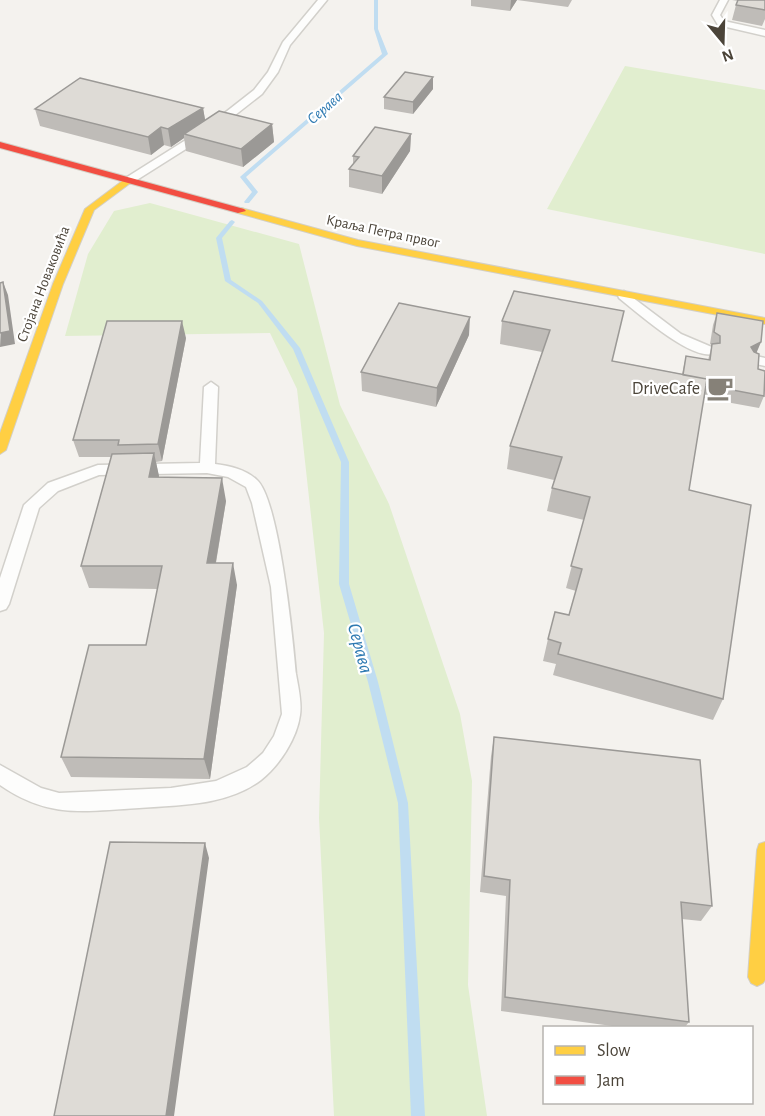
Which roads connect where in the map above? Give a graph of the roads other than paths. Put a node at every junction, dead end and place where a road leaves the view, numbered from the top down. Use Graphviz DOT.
graph roads {
  1 [pos="323,0"];
  2 [pos="724,0"];
  3 [pos="765,33"];
  4 [pos="0,145"];
  5 [pos="128,181"];
  6 [pos="624,295"];
  7 [pos="765,321"];
  8 [pos="709,351"];
  9 [pos="211,387"];
  10 [pos="0,450"];
  11 [pos="207,468"];
  12 [pos="0,604"];
  13 [pos="0,774"];
  14 [pos="765,850"];
  15 [pos="757,977"];
  1 -- 5 [label="lane"];
  2 -- 3 [label="lane"];
  4 -- 5 [label="main road, Краља Петра првог"];
  5 -- 6 [label="main road, Краља Петра првог"];
  5 -- 10 [label="main road, Стојана Новаковића"];
  6 -- 7 [label="main road, Краља Петра првог"];
  6 -- 8 [label="lane"];
  9 -- 11 [label="lane"];
  11 -- 12 [label="lane"];
  11 -- 13 [label="lane"];
  14 -- 15 [label="main road"];
}
